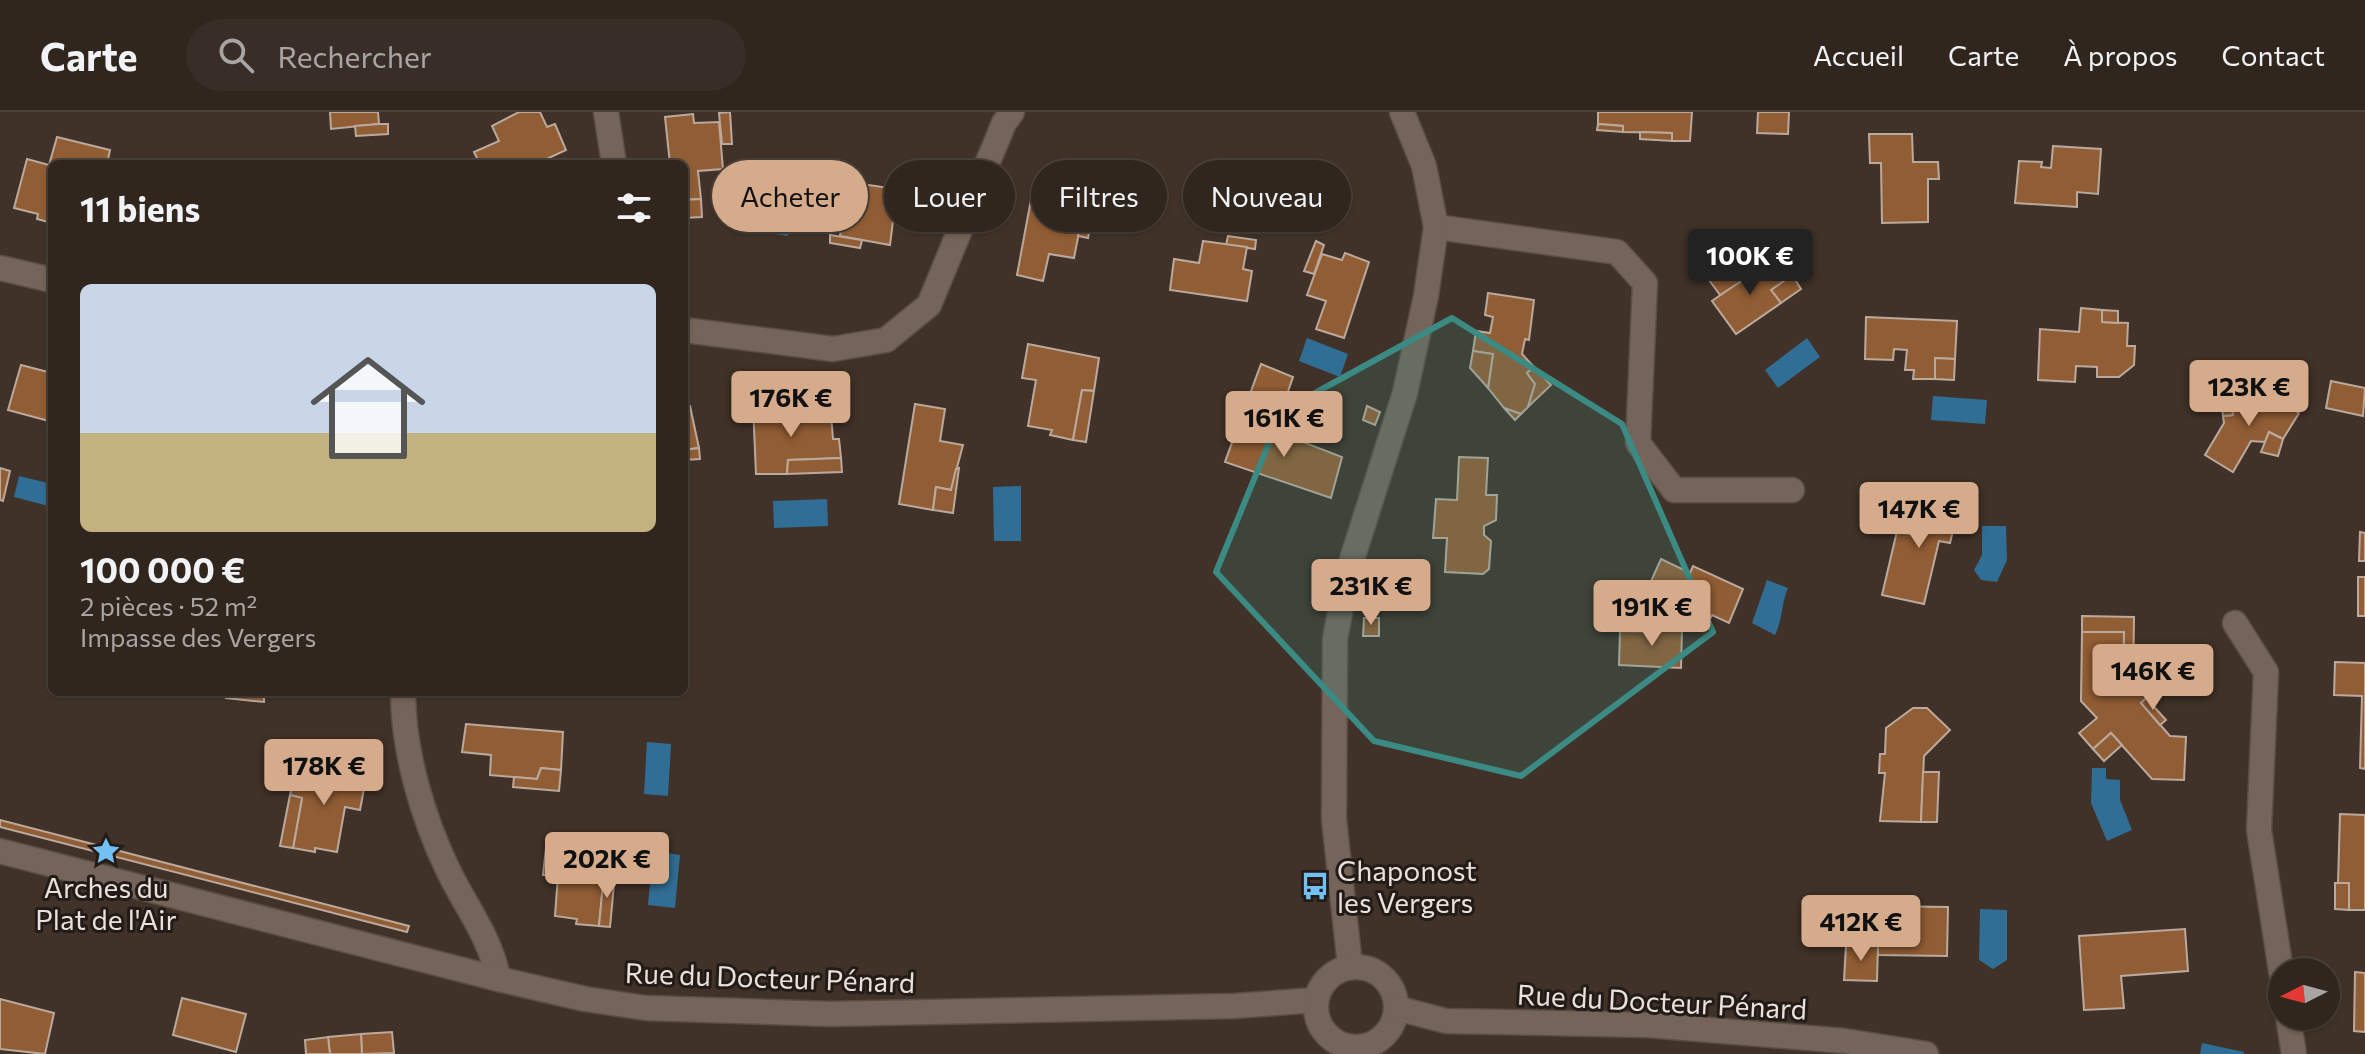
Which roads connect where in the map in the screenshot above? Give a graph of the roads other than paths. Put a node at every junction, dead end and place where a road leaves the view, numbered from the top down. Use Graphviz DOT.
graph roads {
  1 [pos="606,112"];
  2 [pos="1012,112"];
  3 [pos="1402,112"];
  4 [pos="613,160"];
  5 [pos="1436,227"];
  6 [pos="0,268"];
  7 [pos="48,279"];
  8 [pos="688,331"];
  9 [pos="1792,490"];
  10 [pos="2235,623"];
  11 [pos="404,696"];
  12 [pos="0,851"];
  13 [pos="2279,958"];
  14 [pos="1350,966"];
  15 [pos="498,979"];
  16 [pos="1316,1000"];
  17 [pos="1396,1008"];
  18 [pos="2290,1030"];
  19 [pos="1345,1050"];
  20 [pos="1926,1054"];
  21 [pos="2294,1054"];
  1 -- 4 [label="street"];
  2 -- 8 [label="street"];
  3 -- 5 [label="street"];
  5 -- 9 [label="street"];
  5 -- 14 [label="street"];
  6 -- 7 [label="street"];
  10 -- 13 [label="street"];
  11 -- 15 [label="street"];
  12 -- 15 [label="street, Rue du Docteur Pénard"];
  14 -- 16 [label="street"];
  14 -- 17 [label="street"];
  15 -- 16 [label="street, Rue du Docteur Pénard"];
  16 -- 19 [label="street"];
  17 -- 19 [label="street"];
  17 -- 20 [label="street, Rue du Docteur Pénard"];
  18 -- 21 [label="street"];
}
